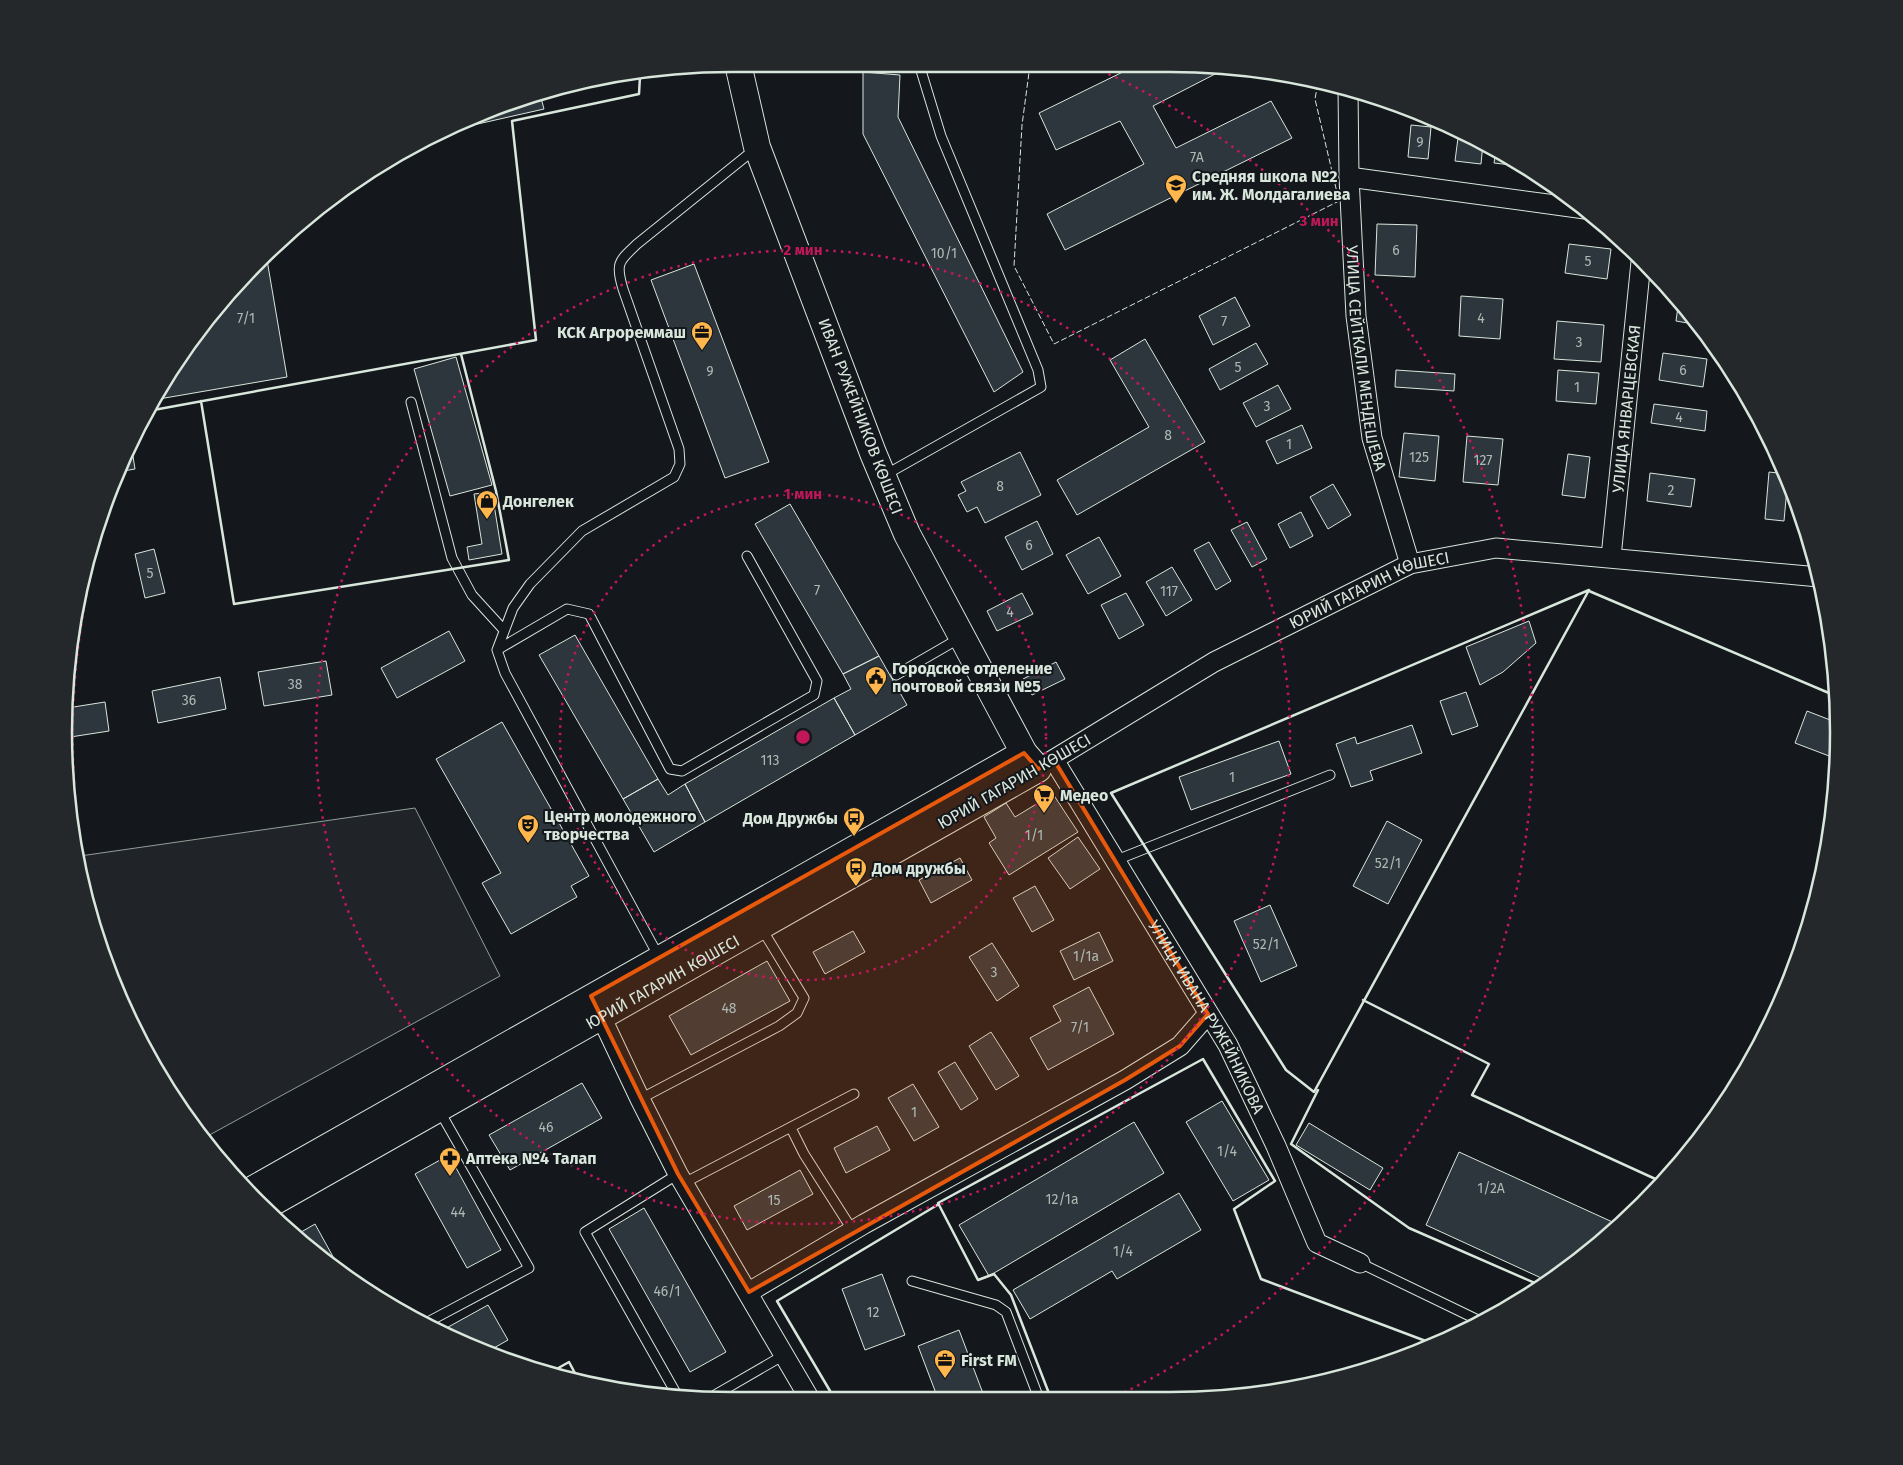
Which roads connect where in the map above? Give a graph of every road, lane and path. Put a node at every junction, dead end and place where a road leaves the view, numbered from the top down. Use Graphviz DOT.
graph roads {
  1 [pos="740,72"];
  2 [pos="921,72"];
  3 [pos="1348,97"];
  4 [pos="758,147"];
  5 [pos="1349,177"];
  6 [pos="1569,207"];
  7 [pos="1641,270"];
  8 [pos="411,402"];
  9 [pos="884,476"];
  10 [pos="748,556"];
  11 [pos="1611,557"];
  12 [pos="1410,564"];
  13 [pos="1811,576"];
  14 [pos="503,630"];
  15 [pos="962,637"];
  16 [pos="497,650"];
  17 [pos="896,676"];
  18 [pos="1038,760"];
  19 [pos="1330,775"];
  20 [pos="1114,861"];
  21 [pos="755,916"];
  22 [pos="664,967"];
  23 [pos="596,1006"];
  24 [pos="1208,1014"];
  25 [pos="854,1094"];
  26 [pos="640,1100"];
  27 [pos="439,1109"];
  28 [pos="792,1128"];
  29 [pos="681,1179"];
  30 [pos="255,1188"];
  31 [pos="271,1204"];
  32 [pos="853,1231"];
  33 [pos="1360,1263"];
  34 [pos="912,1281"];
  35 [pos="749,1292"];
  36 [pos="1474,1318"];
  37 [pos="432,1320"];
  38 [pos="784,1355"];
  39 [pos="672,1389"];
  40 [pos="722,1392"];
  41 [pos="806,1392"];
  42 [pos="1036,1392"];
  1 -- 4 [label="main road, ИВАН РУЖЕЙНИКОВ КӨШЕСІ"];
  2 -- 9 [label="lane"];
  3 -- 5 [label="street, УЛИЦА СЕЙТКАЛИ МЕНДЕШЕВА"];
  4 -- 9 [label="main road, ИВАН РУЖЕЙНИКОВ КӨШЕСІ"];
  4 -- 14 [label="lane"];
  5 -- 6 [label="street"];
  5 -- 12 [label="street, УЛИЦА СЕЙТКАЛИ МЕНДЕШЕВА"];
  7 -- 11 [label="street, УЛИЦА ЯНВАРЦЕВСКАЯ"];
  8 -- 14 [label="lane"];
  9 -- 15 [label="main road, ИВАН РУЖЕЙНИКОВ КӨШЕСІ"];
  10 -- 16 [label="lane"];
  11 -- 12 [label="street, ЮРИЙ ГАГАРИН КӨШЕСІ"];
  11 -- 13 [label="street, ЮРИЙ ГАГАРИН КӨШЕСІ"];
  12 -- 18 [label="street, ЮРИЙ ГАГАРИН КӨШЕСІ"];
  14 -- 16 [label="lane"];
  15 -- 17 [label="lane"];
  15 -- 18 [label="main road, ИВАН РУЖЕЙНИКОВ КӨШЕСІ"];
  16 -- 22 [label="lane"];
  18 -- 20 [label="street, УЛИЦА ИВАНА РУЖЕЙНИКОВА"];
  18 -- 21 [label="main road, ЮРИЙ ГАГАРИН КӨШЕСІ"];
  19 -- 20 [label="lane"];
  20 -- 24 [label="street, УЛИЦА ИВАНА РУЖЕЙНИКОВА"];
  21 -- 22 [label="main road, ЮРИЙ ГАГАРИН КӨШЕСІ"];
  21 -- 26 [label="lane"];
  22 -- 23 [label="main road, ЮРИЙ ГАГАРИН КӨШЕСІ"];
  23 -- 26 [label="street"];
  23 -- 27 [label="main road, ЮРИЙ ГАГАРИН КӨШЕСІ"];
  23 -- 30 [label="main road, ЮРИЙ ГАГАРИН КӨШЕСІ"];
  24 -- 32 [label="street"];
  24 -- 33 [label="street, УЛИЦА ИВАНА РУЖЕЙНИКОВА"];
  25 -- 28 [label="lane"];
  26 -- 29 [label="street"];
  27 -- 31 [label="main road, ЮРИЙ ГАГАРИН КӨШЕСІ"];
  27 -- 37 [label="lane"];
  28 -- 29 [label="lane"];
  28 -- 32 [label="lane"];
  29 -- 35 [label="street"];
  29 -- 39 [label="lane"];
  32 -- 35 [label="street"];
  33 -- 36 [label="lane"];
  34 -- 42 [label="lane"];
  35 -- 38 [label="street"];
  38 -- 40 [label="lane"];
  38 -- 41 [label="street"];
}
